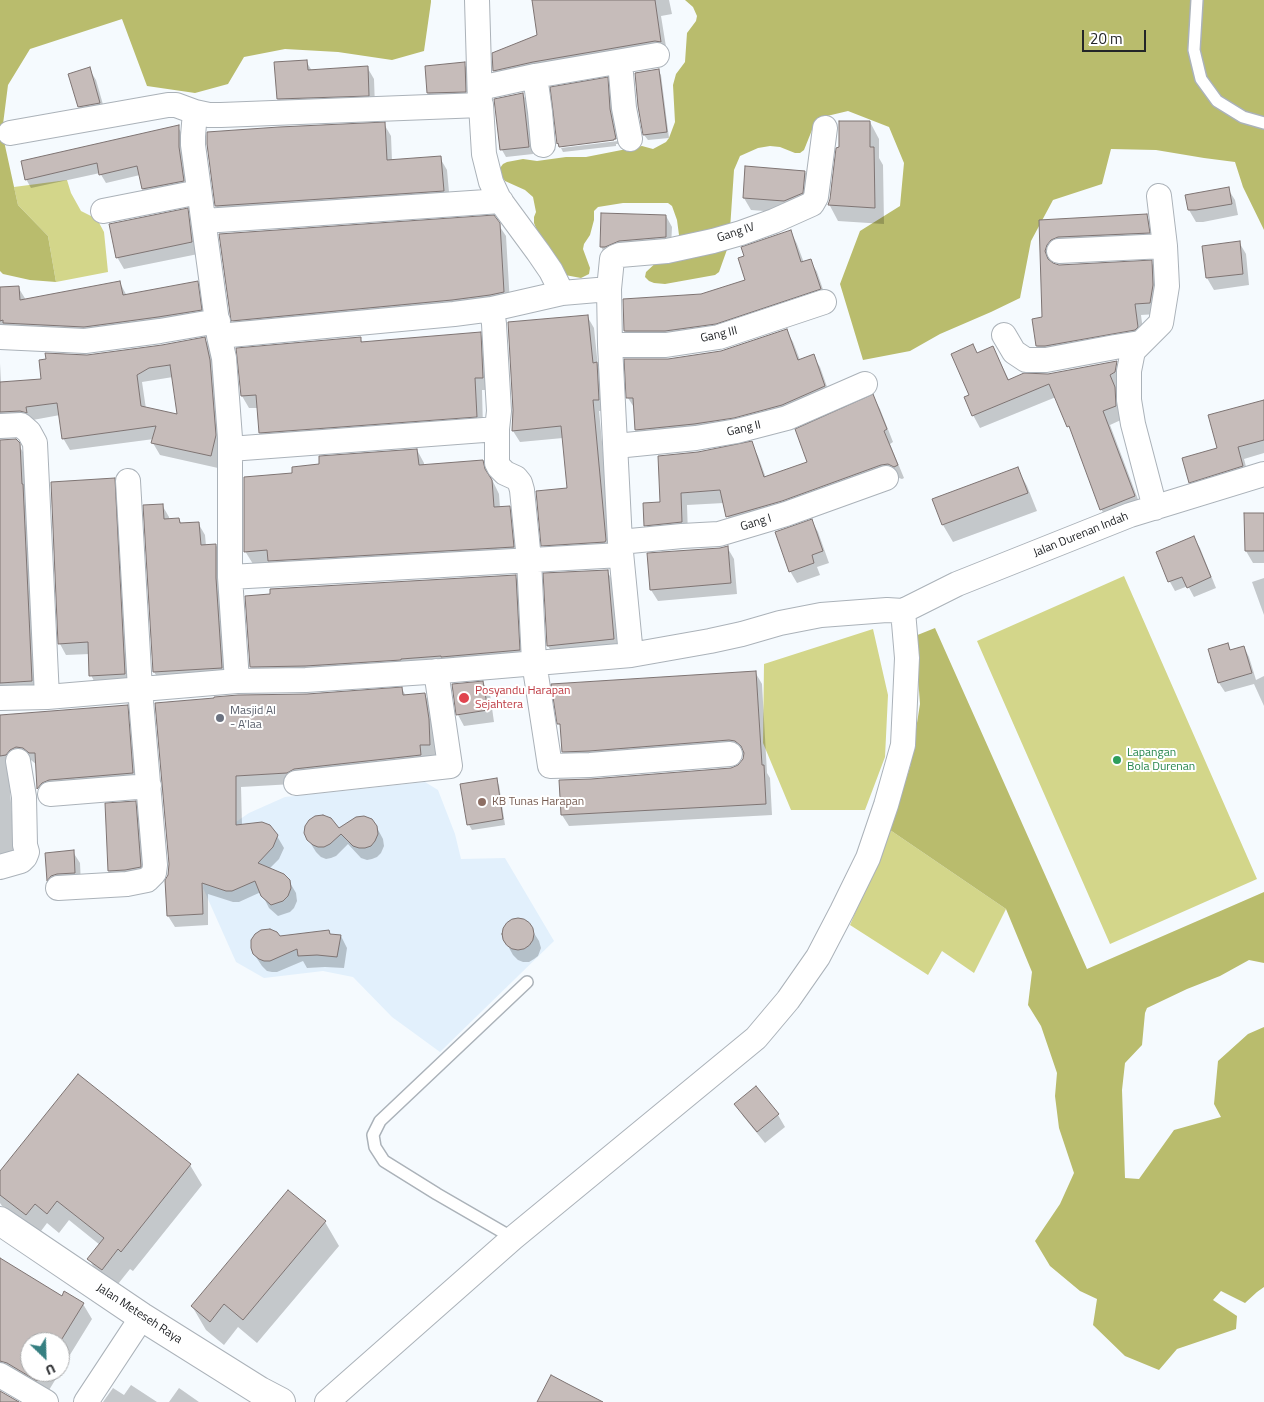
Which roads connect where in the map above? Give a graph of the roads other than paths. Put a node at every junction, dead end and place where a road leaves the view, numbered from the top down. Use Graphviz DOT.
graph roads {
  1 [pos="477,0"];
  2 [pos="1197,0"];
  3 [pos="658,56"];
  4 [pos="620,62"];
  5 [pos="535,76"];
  6 [pos="480,96"];
  7 [pos="195,112"];
  8 [pos="1264,123"];
  9 [pos="825,128"];
  10 [pos="10,133"];
  11 [pos="630,139"];
  12 [pos="543,145"];
  13 [pos="200,192"];
  14 [pos="1159,196"];
  15 [pos="501,201"];
  16 [pos="103,210"];
  17 [pos="204,222"];
  18 [pos="1165,246"];
  19 [pos="1059,250"];
  20 [pos="609,290"];
  21 [pos="562,293"];
  22 [pos="824,302"];
  23 [pos="492,309"];
  24 [pos="219,329"];
  25 [pos="1004,335"];
  26 [pos="0,337"];
  27 [pos="1140,343"];
  28 [pos="610,345"];
  29 [pos="865,384"];
  30 [pos="0,426"];
  31 [pos="497,429"];
  32 [pos="616,446"];
  33 [pos="230,449"];
  34 [pos="1264,474"];
  35 [pos="886,478"];
  36 [pos="128,481"];
  37 [pos="1155,508"];
  38 [pos="621,548"];
  39 [pos="529,560"];
  40 [pos="230,577"];
  41 [pos="903,611"];
  42 [pos="631,655"];
  43 [pos="534,662"];
  44 [pos="436,671"];
  45 [pos="237,681"];
  46 [pos="140,689"];
  47 [pos="47,697"];
  48 [pos="0,698"];
  49 [pos="730,754"];
  50 [pos="18,761"];
  51 [pos="296,783"];
  52 [pos="149,786"];
  53 [pos="50,794"];
  54 [pos="0,867"];
  55 [pos="58,888"];
  56 [pos="527,982"];
  57 [pos="0,1221"];
  58 [pos="512,1238"];
  59 [pos="142,1316"];
  60 [pos="0,1375"];
  61 [pos="46,1402"];
  62 [pos="86,1402"];
  63 [pos="281,1402"];
  64 [pos="328,1402"];
  1 -- 6 [label="street"];
  2 -- 8 [label="lane"];
  3 -- 4 [label="street"];
  4 -- 5 [label="street"];
  4 -- 11 [label="street"];
  5 -- 6 [label="street"];
  5 -- 12 [label="street"];
  6 -- 7 [label="street"];
  6 -- 15 [label="street"];
  7 -- 10 [label="street"];
  7 -- 13 [label="street"];
  9 -- 20 [label="street, Gang IV"];
  13 -- 16 [label="street"];
  13 -- 17 [label="street"];
  14 -- 18 [label="street"];
  15 -- 17 [label="street"];
  15 -- 21 [label="street"];
  17 -- 24 [label="street"];
  18 -- 19 [label="street"];
  18 -- 27 [label="street"];
  20 -- 21 [label="street"];
  20 -- 28 [label="street"];
  21 -- 23 [label="street"];
  22 -- 28 [label="street, Gang III"];
  23 -- 24 [label="street"];
  23 -- 31 [label="street"];
  24 -- 26 [label="street"];
  24 -- 33 [label="street"];
  25 -- 27 [label="street"];
  27 -- 37 [label="street"];
  28 -- 32 [label="street"];
  29 -- 32 [label="street, Gang II"];
  30 -- 47 [label="street"];
  31 -- 33 [label="street"];
  31 -- 39 [label="street"];
  32 -- 38 [label="street"];
  33 -- 40 [label="street"];
  34 -- 37 [label="street, Jalan Durenan Indah"];
  35 -- 38 [label="street, Gang I"];
  36 -- 46 [label="street"];
  37 -- 41 [label="street, Jalan Durenan Indah"];
  38 -- 39 [label="street, Gang I"];
  38 -- 42 [label="street"];
  39 -- 40 [label="street, Gang I"];
  39 -- 43 [label="street"];
  40 -- 45 [label="street"];
  41 -- 42 [label="street"];
  41 -- 58 [label="street"];
  42 -- 43 [label="street"];
  43 -- 44 [label="street"];
  43 -- 49 [label="street"];
  44 -- 45 [label="street"];
  44 -- 51 [label="street"];
  45 -- 46 [label="street"];
  46 -- 47 [label="street"];
  46 -- 52 [label="street"];
  47 -- 48 [label="street"];
  50 -- 54 [label="street"];
  52 -- 53 [label="street"];
  52 -- 55 [label="street"];
  56 -- 58 [label="lane"];
  57 -- 59 [label="main road, Jalan Meteseh Raya"];
  58 -- 64 [label="street"];
  59 -- 62 [label="street"];
  59 -- 63 [label="main road, Jalan Meteseh Raya"];
  60 -- 61 [label="street"];
}
